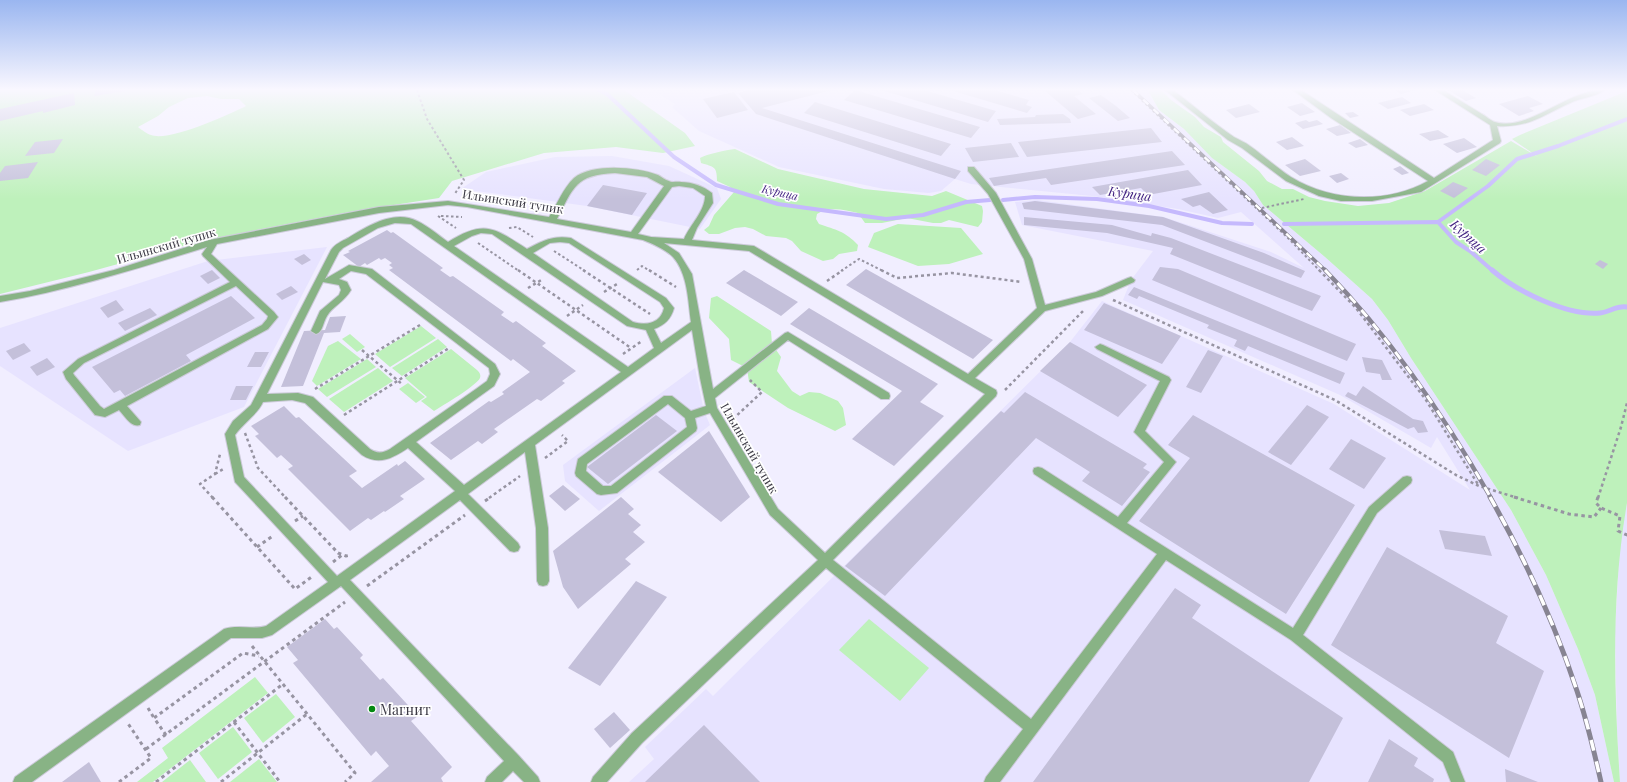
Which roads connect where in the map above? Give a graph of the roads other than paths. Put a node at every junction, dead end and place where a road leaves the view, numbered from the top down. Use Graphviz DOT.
graph roads {
  1 [pos="1216,126"];
  2 [pos="1350,126"];
  3 [pos="1494,126"];
  4 [pos="971,169"];
  5 [pos="1434,181"];
  6 [pos="669,185"];
  7 [pos="552,220"];
  8 [pos="633,235"];
  9 [pos="646,238"];
  10 [pos="214,242"];
  11 [pos="687,242"];
  12 [pos="447,246"];
  13 [pos="527,253"];
  14 [pos="1131,280"];
  15 [pos="330,281"];
  16 [pos="237,282"];
  17 [pos="319,282"];
  18 [pos="0,299"];
  19 [pos="1042,309"];
  20 [pos="696,323"];
  21 [pos="649,327"];
  22 [pos="316,331"];
  23 [pos="1100,347"];
  24 [pos="659,349"];
  25 [pos="627,372"];
  26 [pos="968,379"];
  27 [pos="886,396"];
  28 [pos="709,397"];
  29 [pos="260,398"];
  30 [pos="121,405"];
  31 [pos="712,408"];
  32 [pos="690,416"];
  33 [pos="136,422"];
  34 [pos="408,442"];
  35 [pos="529,443"];
  36 [pos="1038,471"];
  37 [pos="1407,480"];
  38 [pos="462,492"];
  39 [pos="1119,524"];
  40 [pos="514,547"];
  41 [pos="1165,554"];
  42 [pos="825,561"];
  43 [pos="339,581"];
  44 [pos="543,581"];
  45 [pos="1295,636"];
  46 [pos="1032,728"];
  47 [pos="514,761"];
  48 [pos="20,782"];
  49 [pos="492,782"];
  50 [pos="533,782"];
  51 [pos="598,782"];
  52 [pos="991,782"];
  53 [pos="1458,782"];
  1 -- 5 [label="street"];
  2 -- 5 [label="street"];
  3 -- 5 [label="street"];
  4 -- 19 [label="street"];
  6 -- 7 [label="street"];
  6 -- 8 [label="street"];
  6 -- 11 [label="street"];
  7 -- 8 [label="street, Ильинский тупик"];
  7 -- 10 [label="street, Ильинский тупик"];
  8 -- 9 [label="street, Ильинский тупик"];
  9 -- 11 [label="street"];
  9 -- 20 [label="street, Ильинский тупик"];
  10 -- 16 [label="street"];
  10 -- 18 [label="street, Ильинский тупик"];
  11 -- 26 [label="street"];
  12 -- 13 [label="street"];
  12 -- 17 [label="street"];
  12 -- 25 [label="street"];
  13 -- 21 [label="street"];
  13 -- 21 [label="street"];
  14 -- 19 [label="street"];
  15 -- 17 [label="street"];
  15 -- 22 [label="street"];
  15 -- 34 [label="street"];
  16 -- 30 [label="street"];
  16 -- 30 [label="street"];
  17 -- 29 [label="street"];
  19 -- 26 [label="street"];
  20 -- 24 [label="street"];
  20 -- 28 [label="street, Ильинский тупик"];
  21 -- 24 [label="street"];
  23 -- 39 [label="street"];
  24 -- 25 [label="street"];
  25 -- 35 [label="street"];
  26 -- 42 [label="street"];
  27 -- 28 [label="street"];
  28 -- 31 [label="street, Ильинский тупик"];
  29 -- 34 [label="street"];
  29 -- 43 [label="street"];
  30 -- 33 [label="street"];
  31 -- 32 [label="street"];
  31 -- 42 [label="street, Ильинский тупик"];
  32 -- 32 [label="street"];
  34 -- 38 [label="street"];
  35 -- 38 [label="street"];
  35 -- 44 [label="street"];
  36 -- 39 [label="street"];
  37 -- 45 [label="street"];
  38 -- 40 [label="street"];
  38 -- 43 [label="street"];
  39 -- 41 [label="street"];
  41 -- 45 [label="street"];
  41 -- 46 [label="street"];
  42 -- 46 [label="street, Ильинский тупик"];
  42 -- 51 [label="street"];
  43 -- 47 [label="street"];
  43 -- 48 [label="street"];
  45 -- 53 [label="street"];
  46 -- 52 [label="street"];
  47 -- 49 [label="street"];
  47 -- 50 [label="street"];
}
